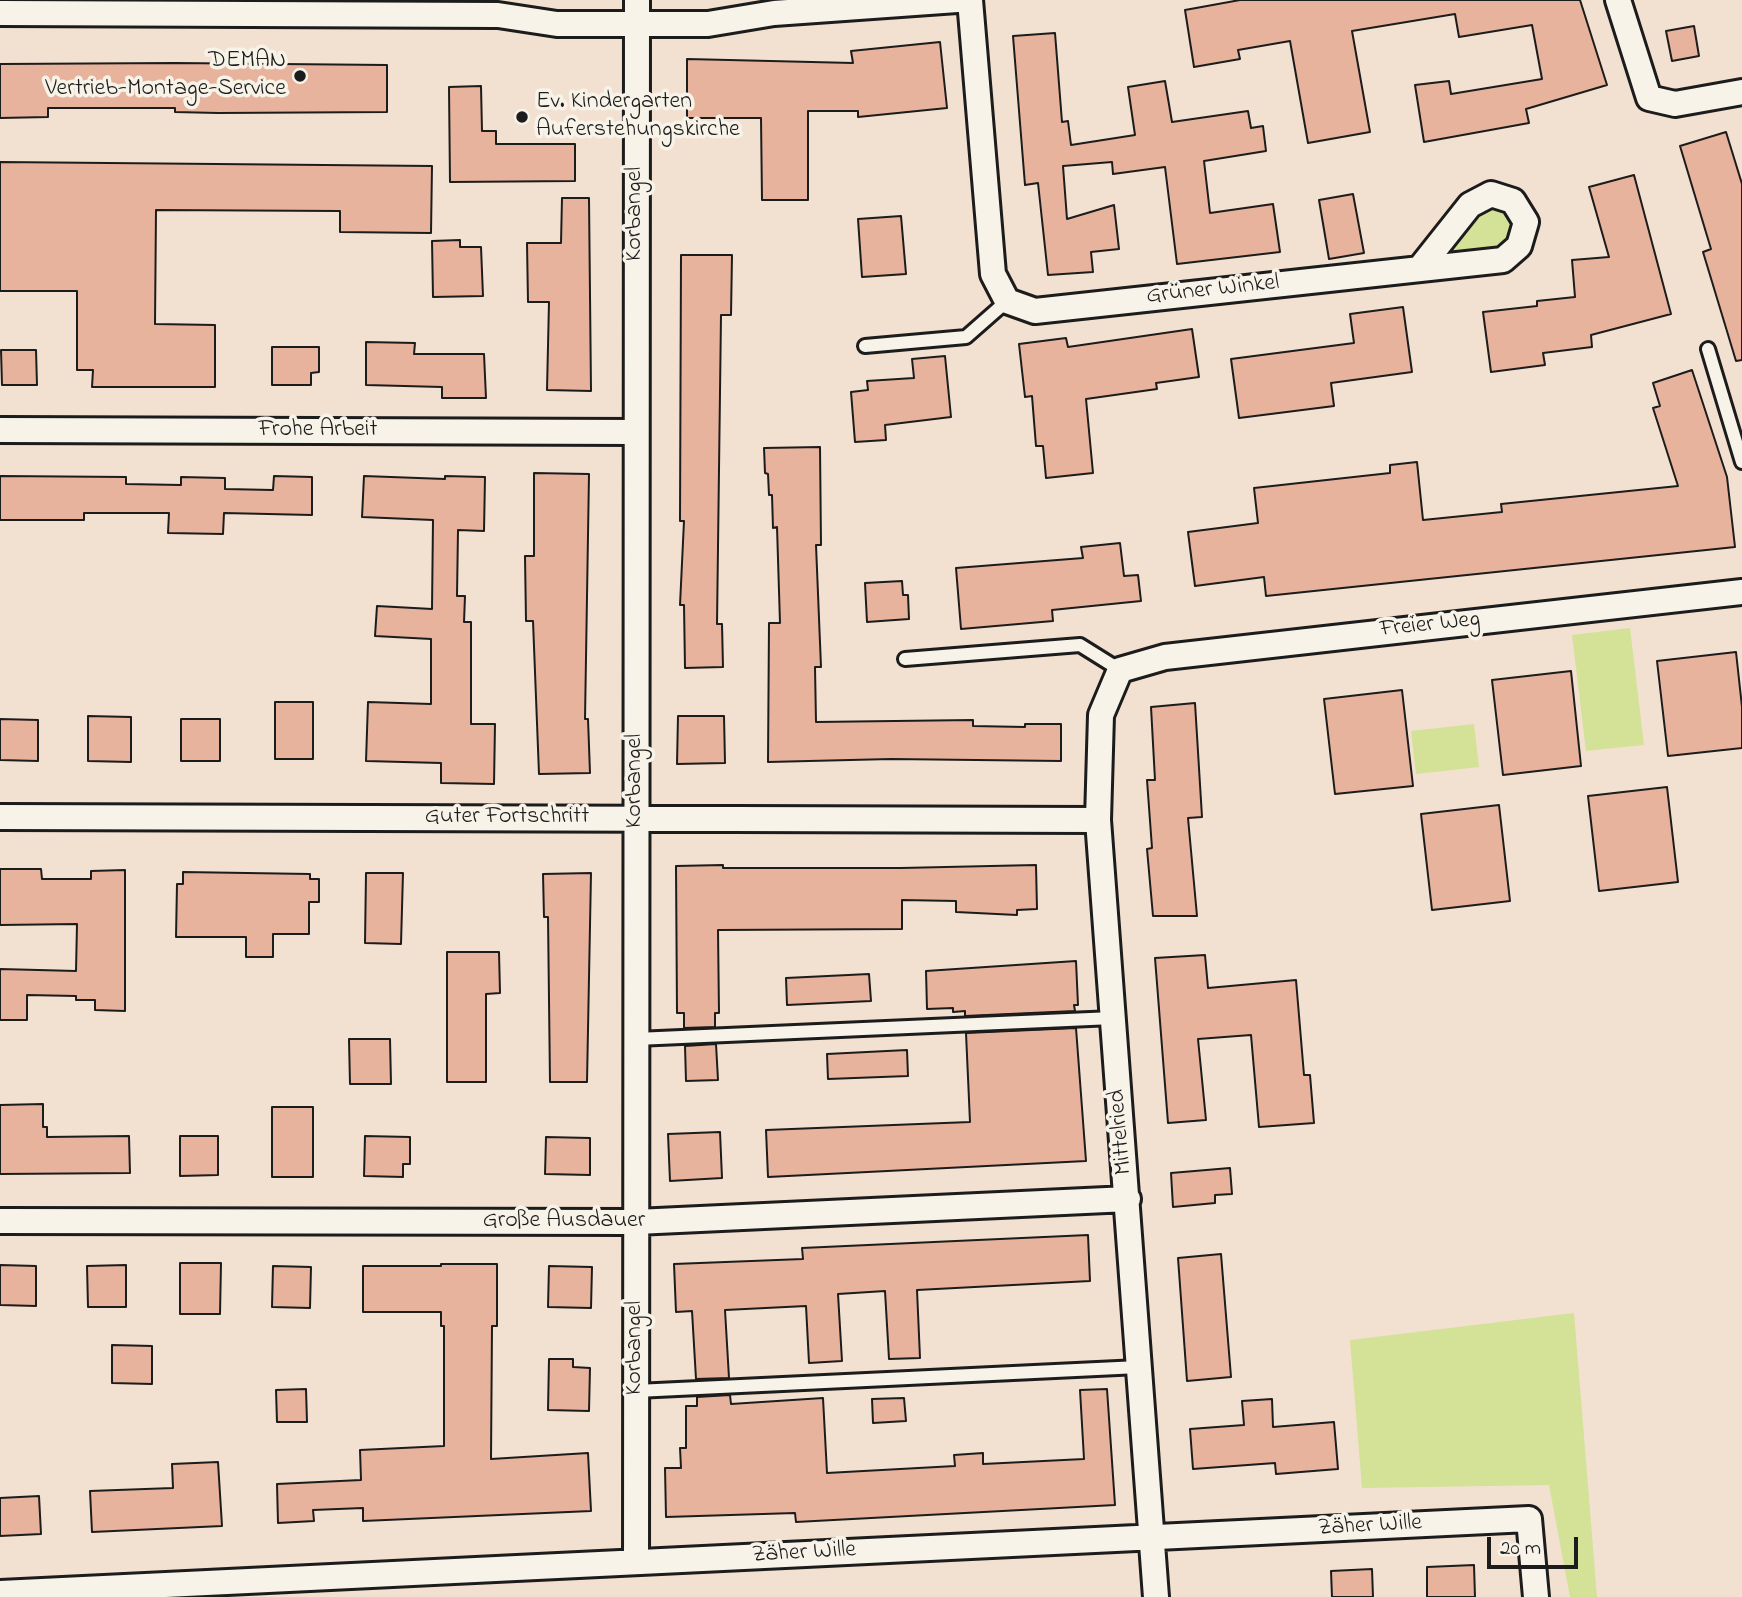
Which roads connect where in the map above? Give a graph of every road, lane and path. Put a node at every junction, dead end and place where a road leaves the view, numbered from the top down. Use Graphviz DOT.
graph roads {
  1 [pos="957,0"];
  2 [pos="970,0"];
  3 [pos="1618,0"];
  4 [pos="637,12"];
  5 [pos="0,13"];
  6 [pos="1742,92"];
  7 [pos="1420,268"];
  8 [pos="1007,301"];
  9 [pos="865,346"];
  10 [pos="1708,349"];
  11 [pos="0,430"];
  12 [pos="636,432"];
  13 [pos="1742,462"];
  14 [pos="1742,592"];
  15 [pos="905,659"];
  16 [pos="1120,670"];
  17 [pos="0,817"];
  18 [pos="636,818"];
  19 [pos="1098,820"];
  20 [pos="1113,1018"];
  21 [pos="636,1039"];
  22 [pos="1128,1199"];
  23 [pos="0,1221"];
  24 [pos="636,1223"];
  25 [pos="1139,1367"];
  26 [pos="636,1391"];
  27 [pos="1152,1537"];
  28 [pos="636,1562"];
  29 [pos="0,1593"];
  30 [pos="1156,1597"];
  31 [pos="1536,1597"];
  1 -- 4 [label="street"];
  2 -- 8 [label="street"];
  3 -- 6 [label="street"];
  4 -- 5 [label="street"];
  4 -- 12 [label="street, Korbangel"];
  7 -- 8 [label="street, Grüner Winkel"];
  8 -- 9 [label="lane"];
  10 -- 13 [label="lane"];
  11 -- 12 [label="street, Frohe Arbeit"];
  12 -- 18 [label="street, Korbangel"];
  14 -- 16 [label="street, Freier Weg"];
  15 -- 16 [label="lane"];
  16 -- 19 [label="street, Mittelried"];
  17 -- 18 [label="street, Guter Fortschritt"];
  18 -- 19 [label="street, Guter Fortschritt"];
  18 -- 21 [label="street, Korbangel"];
  19 -- 20 [label="street, Mittelried"];
  20 -- 21 [label="lane"];
  20 -- 22 [label="street, Mittelried"];
  21 -- 24 [label="street, Korbangel"];
  22 -- 24 [label="street, Große Ausdauer"];
  22 -- 25 [label="street, Mittelried"];
  23 -- 24 [label="street, Große Ausdauer"];
  24 -- 26 [label="street, Korbangel"];
  25 -- 26 [label="lane"];
  25 -- 27 [label="street, Mittelried"];
  26 -- 28 [label="street, Korbangel"];
  27 -- 28 [label="street, Zäher Wille"];
  27 -- 30 [label="street, Mittelried"];
  27 -- 31 [label="street, Zäher Wille"];
  28 -- 29 [label="street, Zäher Wille"];
}
